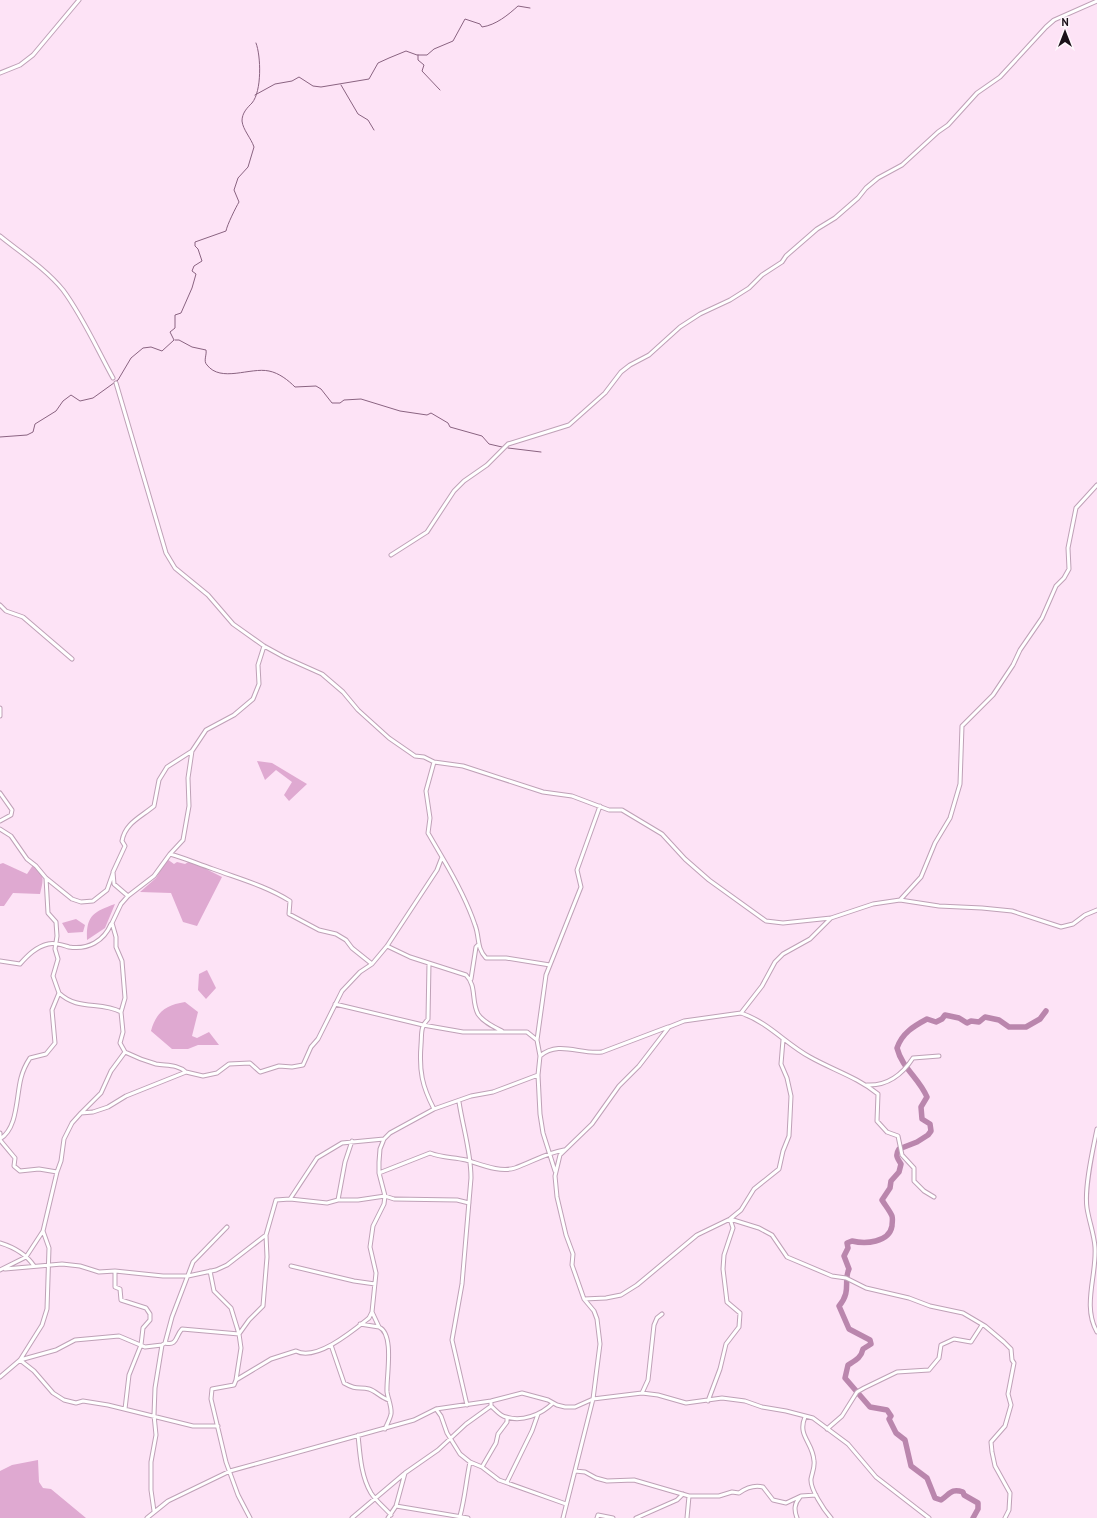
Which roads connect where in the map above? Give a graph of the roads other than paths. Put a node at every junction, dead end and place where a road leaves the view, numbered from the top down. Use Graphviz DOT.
graph roads {
  1 [pos="79,0"];
  2 [pos="1097,2"];
  3 [pos="0,74"];
  4 [pos="0,236"];
  5 [pos="113,378"];
  6 [pos="116,383"];
  7 [pos="1097,485"];
  8 [pos="391,554"];
  9 [pos="0,605"];
  10 [pos="264,646"];
  11 [pos="72,659"];
  12 [pos="0,708"];
  13 [pos="0,716"];
  14 [pos="192,751"];
  15 [pos="434,762"];
  16 [pos="0,793"];
  17 [pos="600,806"];
  18 [pos="0,821"];
  19 [pos="0,829"];
  20 [pos="170,854"];
  21 [pos="442,857"];
  22 [pos="113,872"];
  23 [pos="46,878"];
  24 [pos="128,896"];
  25 [pos="900,900"];
  26 [pos="1097,910"];
  27 [pos="831,918"];
  28 [pos="112,923"];
  29 [pos="55,943"];
  30 [pos="479,944"];
  31 [pos="387,946"];
  32 [pos="0,961"];
  33 [pos="429,963"];
  34 [pos="372,964"];
  35 [pos="550,965"];
  36 [pos="471,979"];
  37 [pos="60,993"];
  38 [pos="334,1004"];
  39 [pos="121,1012"];
  40 [pos="741,1013"];
  41 [pos="422,1025"];
  42 [pos="669,1027"];
  43 [pos="503,1032"];
  44 [pos="537,1040"];
  45 [pos="783,1040"];
  46 [pos="125,1052"];
  47 [pos="540,1056"];
  48 [pos="939,1056"];
  49 [pos="186,1072"];
  50 [pos="538,1074"];
  51 [pos="867,1085"];
  52 [pos="458,1102"];
  53 [pos="434,1108"];
  54 [pos="81,1113"];
  55 [pos="1097,1129"];
  56 [pos="0,1133"];
  57 [pos="0,1139"];
  58 [pos="384,1139"];
  59 [pos="352,1141"];
  60 [pos="565,1150"];
  61 [pos="549,1152"];
  62 [pos="471,1162"];
  63 [pos="57,1172"];
  64 [pos="379,1173"];
  65 [pos="556,1173"];
  66 [pos="384,1196"];
  67 [pos="934,1197"];
  68 [pos="290,1199"];
  69 [pos="338,1200"];
  70 [pos="469,1203"];
  71 [pos="730,1219"];
  72 [pos="227,1227"];
  73 [pos="43,1231"];
  74 [pos="266,1235"];
  75 [pos="0,1243"];
  76 [pos="26,1257"];
  77 [pos="48,1265"];
  78 [pos="34,1266"];
  79 [pos="291,1266"];
  80 [pos="0,1270"];
  81 [pos="115,1271"];
  82 [pos="210,1271"];
  83 [pos="188,1276"];
  84 [pos="375,1284"];
  85 [pos="584,1299"];
  86 [pos="372,1312"];
  87 [pos="662,1314"];
  88 [pos="360,1324"];
  89 [pos="982,1325"];
  90 [pos="379,1327"];
  91 [pos="1097,1332"];
  92 [pos="239,1334"];
  93 [pos="163,1344"];
  94 [pos="141,1345"];
  95 [pos="332,1345"];
  96 [pos="20,1360"];
  97 [pos="0,1377"];
  98 [pos="236,1380"];
  99 [pos="642,1393"];
  100 [pos="593,1399"];
  101 [pos="389,1400"];
  102 [pos="491,1401"];
  103 [pos="708,1401"];
  104 [pos="553,1403"];
  105 [pos="467,1405"];
  106 [pos="491,1406"];
  107 [pos="125,1409"];
  108 [pos="436,1410"];
  109 [pos="538,1414"];
  110 [pos="154,1415"];
  111 [pos="805,1417"];
  112 [pos="507,1418"];
  113 [pos="218,1426"];
  114 [pos="385,1429"];
  115 [pos="827,1429"];
  116 [pos="358,1435"];
  117 [pos="450,1439"];
  118 [pos="470,1462"];
  119 [pos="482,1466"];
  120 [pos="230,1471"];
  121 [pos="575,1471"];
  122 [pos="405,1473"];
  123 [pos="507,1482"];
  124 [pos="683,1494"];
  125 [pos="816,1495"];
  126 [pos="689,1496"];
  127 [pos="801,1496"];
  128 [pos="376,1499"];
  129 [pos="566,1504"];
  130 [pos="396,1506"];
  131 [pos="154,1511"];
  132 [pos="391,1514"];
  133 [pos="460,1516"];
  134 [pos="147,1518"];
  135 [pos="250,1518"];
  136 [pos="352,1518"];
  137 [pos="388,1518"];
  138 [pos="466,1518"];
  139 [pos="564,1518"];
  140 [pos="596,1518"];
  141 [pos="614,1518"];
  142 [pos="636,1518"];
  143 [pos="687,1518"];
  144 [pos="797,1518"];
  145 [pos="830,1518"];
  146 [pos="929,1518"];
  147 [pos="1005,1518"];
  1 -- 3 [label="street"];
  2 -- 8 [label="street"];
  4 -- 5 [label="street"];
  6 -- 10 [label="street"];
  7 -- 25 [label="street"];
  9 -- 11 [label="street"];
  10 -- 14 [label="street"];
  10 -- 15 [label="street"];
  12 -- 13 [label="street"];
  14 -- 20 [label="street"];
  14 -- 22 [label="street"];
  15 -- 17 [label="street"];
  15 -- 21 [label="street"];
  16 -- 18 [label="street"];
  17 -- 27 [label="street"];
  17 -- 35 [label="street"];
  19 -- 23 [label="street"];
  20 -- 24 [label="street"];
  20 -- 34 [label="street"];
  21 -- 30 [label="street"];
  21 -- 31 [label="street"];
  22 -- 23 [label="street"];
  22 -- 24 [label="street"];
  23 -- 29 [label="street"];
  24 -- 28 [label="street"];
  25 -- 26 [label="street"];
  25 -- 27 [label="street"];
  27 -- 40 [label="street"];
  28 -- 29 [label="street"];
  28 -- 39 [label="street"];
  29 -- 32 [label="street"];
  29 -- 37 [label="street"];
  30 -- 35 [label="street"];
  30 -- 36 [label="street"];
  31 -- 33 [label="street"];
  31 -- 34 [label="street"];
  33 -- 36 [label="street"];
  33 -- 41 [label="street"];
  34 -- 38 [label="street"];
  35 -- 44 [label="street"];
  36 -- 43 [label="street"];
  37 -- 39 [label="street"];
  37 -- 57 [label="street"];
  38 -- 41 [label="street"];
  38 -- 49 [label="street"];
  39 -- 46 [label="street"];
  40 -- 42 [label="street"];
  40 -- 45 [label="street"];
  41 -- 43 [label="street"];
  41 -- 53 [label="street"];
  42 -- 47 [label="street"];
  42 -- 60 [label="street"];
  43 -- 44 [label="street"];
  44 -- 47 [label="street"];
  45 -- 51 [label="street"];
  45 -- 71 [label="street"];
  46 -- 49 [label="street"];
  46 -- 54 [label="street"];
  47 -- 50 [label="street"];
  48 -- 51 [label="street"];
  49 -- 54 [label="street"];
  50 -- 52 [label="street"];
  50 -- 61 [label="street"];
  51 -- 67 [label="street"];
  52 -- 53 [label="street"];
  52 -- 62 [label="street"];
  53 -- 58 [label="street"];
  54 -- 63 [label="street"];
  55 -- 91 [label="street"];
  56 -- 57 [label="street"];
  57 -- 63 [label="street"];
  58 -- 59 [label="street"];
  58 -- 64 [label="street"];
  59 -- 68 [label="street"];
  59 -- 69 [label="street"];
  60 -- 61 [label="street"];
  60 -- 65 [label="street"];
  61 -- 62 [label="street"];
  61 -- 65 [label="street"];
  62 -- 64 [label="street"];
  62 -- 70 [label="street"];
  63 -- 73 [label="street"];
  64 -- 66 [label="street"];
  65 -- 85 [label="street"];
  66 -- 69 [label="street"];
  66 -- 70 [label="street"];
  66 -- 84 [label="street"];
  68 -- 69 [label="street"];
  68 -- 74 [label="street"];
  70 -- 105 [label="street"];
  71 -- 85 [label="street"];
  71 -- 89 [label="street"];
  71 -- 103 [label="street"];
  72 -- 83 [label="street"];
  73 -- 76 [label="street"];
  73 -- 77 [label="street"];
  74 -- 82 [label="street"];
  74 -- 92 [label="street"];
  75 -- 76 [label="street"];
  76 -- 78 [label="street"];
  76 -- 80 [label="street"];
  77 -- 78 [label="street"];
  77 -- 81 [label="street"];
  77 -- 96 [label="street"];
  78 -- 80 [label="street"];
  79 -- 84 [label="street"];
  81 -- 83 [label="street"];
  81 -- 94 [label="street"];
  82 -- 83 [label="street"];
  82 -- 92 [label="street"];
  83 -- 93 [label="street"];
  84 -- 86 [label="street"];
  85 -- 100 [label="street"];
  86 -- 88 [label="street"];
  86 -- 90 [label="street"];
  87 -- 99 [label="street"];
  88 -- 90 [label="street"];
  88 -- 95 [label="street"];
  89 -- 115 [label="street"];
  89 -- 147 [label="street"];
  90 -- 101 [label="street"];
  92 -- 93 [label="street"];
  92 -- 98 [label="street"];
  93 -- 94 [label="street"];
  93 -- 110 [label="street"];
  94 -- 96 [label="street"];
  94 -- 107 [label="street"];
  95 -- 98 [label="street"];
  95 -- 101 [label="street"];
  96 -- 97 [label="street"];
  96 -- 107 [label="street"];
  98 -- 113 [label="street"];
  99 -- 100 [label="street"];
  99 -- 103 [label="street"];
  100 -- 104 [label="street"];
  100 -- 121 [label="street"];
  101 -- 114 [label="street"];
  102 -- 104 [label="street"];
  102 -- 105 [label="street"];
  102 -- 106 [label="street"];
  103 -- 111 [label="street"];
  104 -- 109 [label="street"];
  105 -- 108 [label="street"];
  106 -- 112 [label="street"];
  106 -- 117 [label="street"];
  107 -- 110 [label="street"];
  108 -- 114 [label="street"];
  108 -- 117 [label="street"];
  109 -- 112 [label="street"];
  109 -- 123 [label="street"];
  110 -- 113 [label="street"];
  110 -- 131 [label="street"];
  111 -- 115 [label="street"];
  111 -- 125 [label="street"];
  112 -- 119 [label="street"];
  113 -- 120 [label="street"];
  114 -- 116 [label="street"];
  115 -- 146 [label="street"];
  116 -- 120 [label="street"];
  116 -- 128 [label="street"];
  117 -- 118 [label="street"];
  117 -- 122 [label="street"];
  118 -- 119 [label="street"];
  118 -- 133 [label="street"];
  119 -- 123 [label="street"];
  120 -- 131 [label="street"];
  120 -- 135 [label="street"];
  121 -- 124 [label="street"];
  121 -- 129 [label="street"];
  122 -- 128 [label="street"];
  122 -- 130 [label="street"];
  123 -- 129 [label="street"];
  124 -- 126 [label="street"];
  124 -- 142 [label="street"];
  125 -- 127 [label="street"];
  125 -- 145 [label="street"];
  126 -- 127 [label="street"];
  126 -- 143 [label="street"];
  127 -- 144 [label="street"];
  128 -- 132 [label="street"];
  128 -- 136 [label="street"];
  129 -- 139 [label="street"];
  130 -- 132 [label="street"];
  130 -- 133 [label="street"];
  131 -- 134 [label="street"];
  132 -- 137 [label="street"];
  133 -- 138 [label="street"];
  140 -- 141 [label="street"];
}
